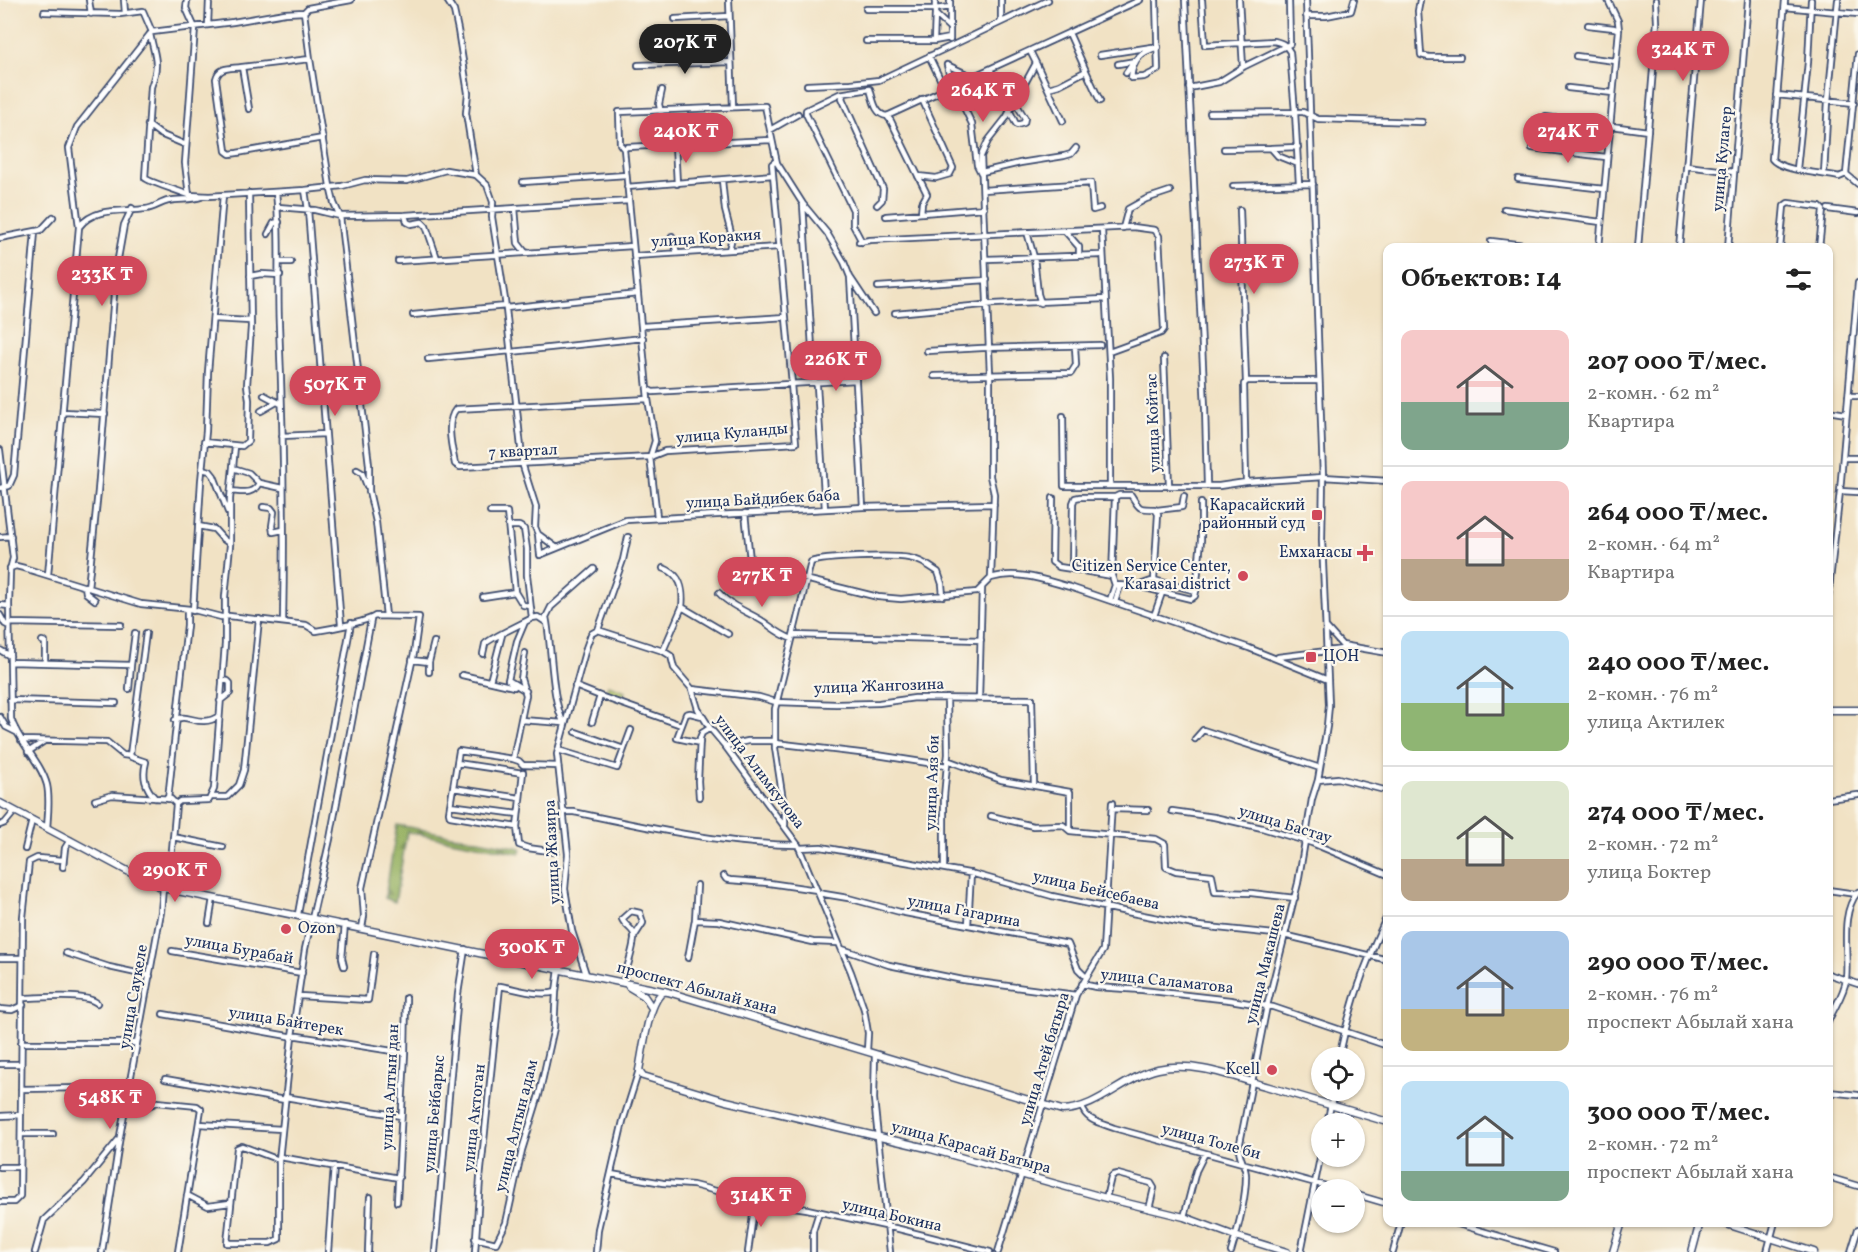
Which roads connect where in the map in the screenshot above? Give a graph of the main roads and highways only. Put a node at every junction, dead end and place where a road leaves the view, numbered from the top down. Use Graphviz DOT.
graph roads {
  1 [pos="1833,710"];
  2 [pos="1858,710"];
  3 [pos="0,803"];
  4 [pos="622,983"];
  5 [pos="665,991"];
  6 [pos="652,1008"];
  7 [pos="1383,1121"];
  8 [pos="1620,1227"];
  9 [pos="1699,1227"];
  10 [pos="1735,1227"];
  11 [pos="1287,1252"];
  12 [pos="1613,1252"];
  13 [pos="1692,1252"];
  14 [pos="1814,1252"];
  1 -- 2 [label="main road"];
  3 -- 4 [label="main road, проспект Абылай хана"];
  4 -- 5 [label="main road, проспект Абылай хана"];
  4 -- 6 [label="main road"];
  5 -- 6 [label="main road"];
  5 -- 7 [label="main road, проспект Абылай хана"];
  6 -- 11 [label="main road, улица Карасай Батыра"];
  8 -- 12 [label="main road"];
  9 -- 13 [label="main road"];
  10 -- 14 [label="main road"];
}
